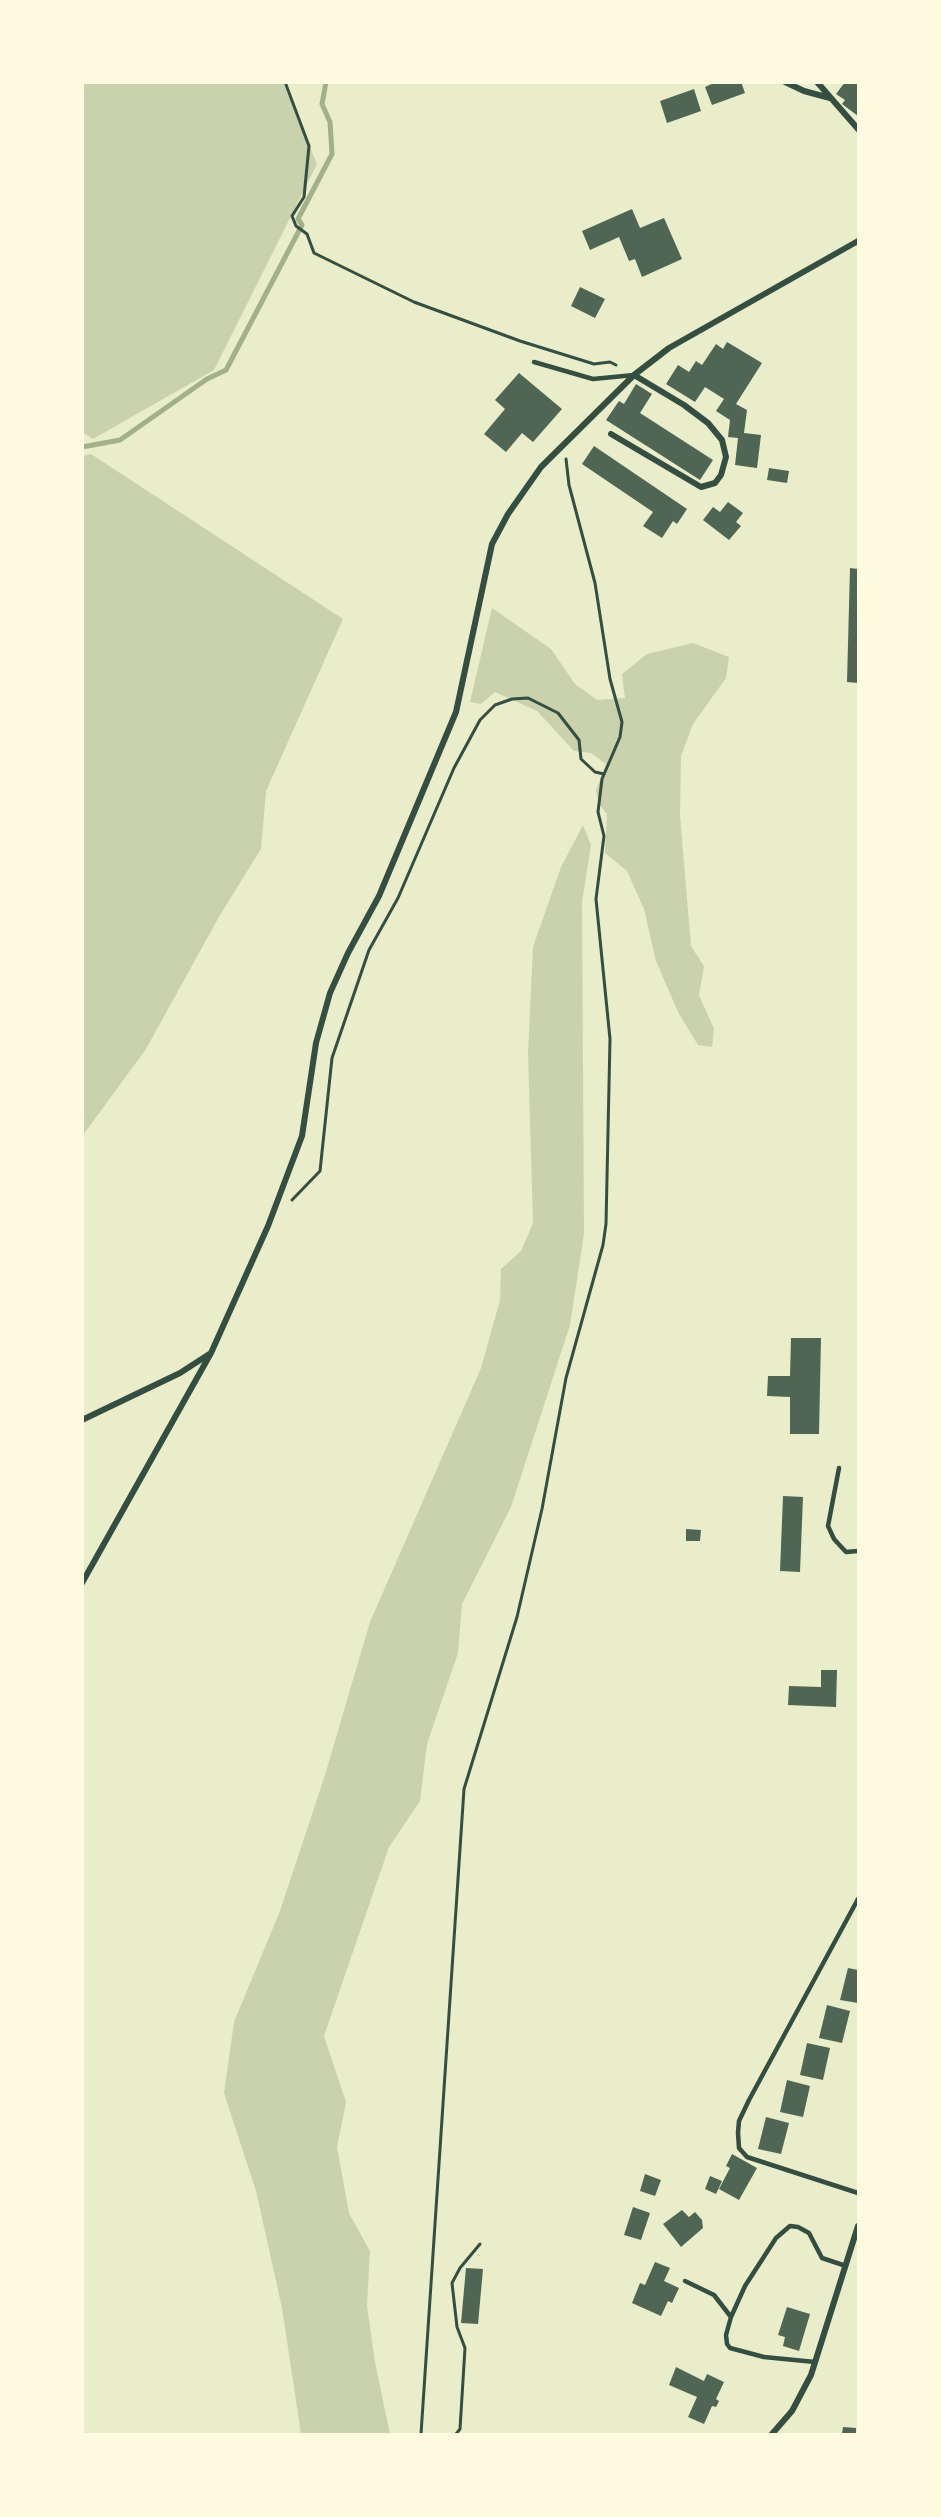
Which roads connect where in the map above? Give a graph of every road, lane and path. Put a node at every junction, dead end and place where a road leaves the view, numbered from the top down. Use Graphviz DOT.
graph roads {
  1 [pos="285,82"];
  2 [pos="784,82"];
  3 [pos="817,82"];
  4 [pos="830,98"];
  5 [pos="858,129"];
  6 [pos="858,241"];
  7 [pos="534,362"];
  8 [pos="610,362"];
  9 [pos="634,375"];
  10 [pos="611,434"];
  11 [pos="566,462"];
  12 [pos="604,774"];
  13 [pos="291,1200"];
  14 [pos="211,1353"];
  15 [pos="82,1420"];
  16 [pos="839,1468"];
  17 [pos="858,1551"];
  18 [pos="82,1583"];
  19 [pos="858,1899"];
  20 [pos="858,2193"];
  21 [pos="858,2226"];
  22 [pos="480,2244"];
  23 [pos="846,2266"];
  24 [pos="685,2281"];
  25 [pos="731,2317"];
  26 [pos="815,2362"];
  27 [pos="421,2434"];
  28 [pos="456,2434"];
  29 [pos="772,2434"];
  1 -- 8 [label="path"];
  2 -- 4 [label="street"];
  3 -- 4 [label="street"];
  4 -- 5 [label="street"];
  6 -- 9 [label="street"];
  7 -- 9 [label="lane"];
  9 -- 10 [label="street"];
  9 -- 14 [label="street"];
  11 -- 12 [label="path"];
  12 -- 13 [label="path"];
  12 -- 27 [label="path"];
  14 -- 15 [label="street"];
  14 -- 18 [label="street"];
  16 -- 17 [label="lane"];
  19 -- 20 [label="lane"];
  21 -- 23 [label="street"];
  22 -- 28 [label="path"];
  23 -- 25 [label="lane"];
  23 -- 26 [label="street"];
  24 -- 25 [label="lane"];
  25 -- 26 [label="lane"];
  26 -- 29 [label="street"];
}
